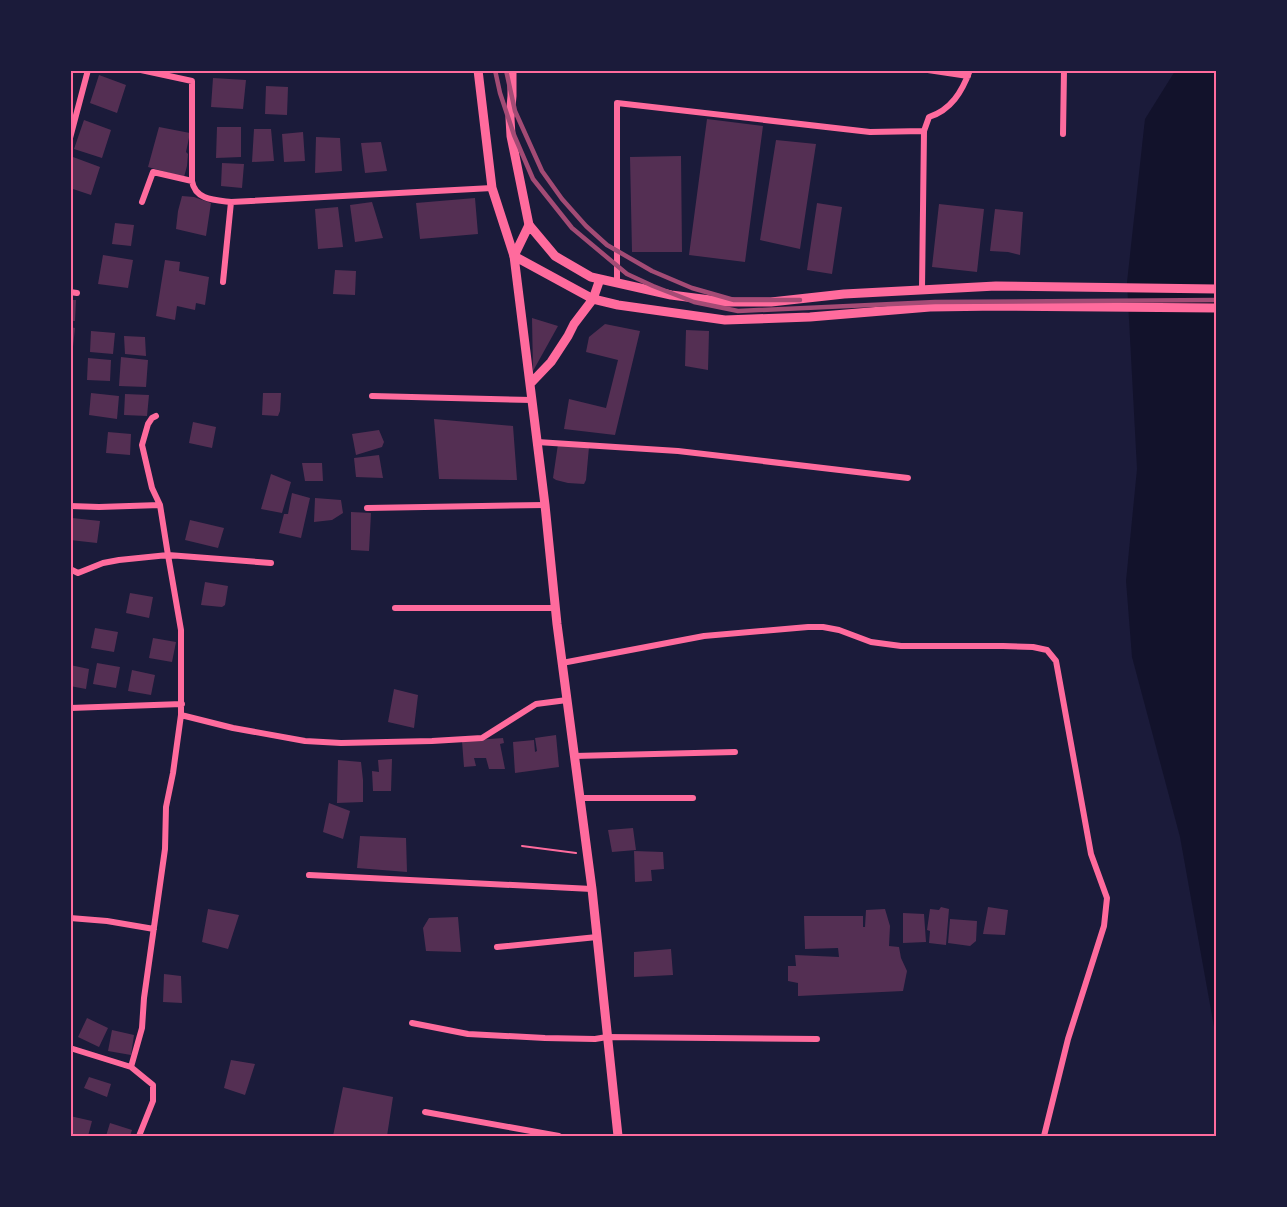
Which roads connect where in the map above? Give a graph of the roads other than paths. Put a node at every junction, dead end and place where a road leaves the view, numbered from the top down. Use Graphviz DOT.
graph roads {
  1 [pos="88,70"];
  2 [pos="141,70"];
  3 [pos="478,70"];
  4 [pos="512,70"];
  5 [pos="928,70"];
  6 [pos="1064,70"];
  7 [pos="969,73"];
  8 [pos="924,131"];
  9 [pos="1064,134"];
  10 [pos="70,138"];
  11 [pos="192,181"];
  12 [pos="492,188"];
  13 [pos="142,202"];
  14 [pos="231,202"];
  15 [pos="529,225"];
  16 [pos="514,256"];
  17 [pos="600,279"];
  18 [pos="223,282"];
  19 [pos="617,283"];
  20 [pos="996,286"];
  21 [pos="1216,289"];
  22 [pos="922,290"];
  23 [pos="594,299"];
  24 [pos="1000,306"];
  25 [pos="1216,308"];
  26 [pos="530,384"];
  27 [pos="372,396"];
  28 [pos="532,400"];
  29 [pos="156,416"];
  30 [pos="537,442"];
  31 [pos="908,478"];
  32 [pos="159,505"];
  33 [pos="545,505"];
  34 [pos="70,506"];
  35 [pos="367,508"];
  36 [pos="168,555"];
  37 [pos="271,563"];
  38 [pos="70,569"];
  39 [pos="395,608"];
  40 [pos="555,608"];
  41 [pos="562,663"];
  42 [pos="567,700"];
  43 [pos="182,704"];
  44 [pos="70,708"];
  45 [pos="182,715"];
  46 [pos="735,752"];
  47 [pos="574,756"];
  48 [pos="580,798"];
  49 [pos="693,798"];
  50 [pos="309,874"];
  51 [pos="592,889"];
  52 [pos="70,918"];
  53 [pos="154,929"];
  54 [pos="597,937"];
  55 [pos="496,947"];
  56 [pos="412,1023"];
  57 [pos="607,1037"];
  58 [pos="817,1040"];
  59 [pos="70,1048"];
  60 [pos="131,1067"];
  61 [pos="425,1112"];
  62 [pos="139,1137"];
  63 [pos="559,1137"];
  64 [pos="618,1137"];
  65 [pos="1044,1137"];
  1 -- 10 [label="street"];
  2 -- 11 [label="street"];
  3 -- 12 [label="main road"];
  4 -- 15 [label="main road"];
  5 -- 7 [label="street"];
  6 -- 9 [label="street"];
  7 -- 8 [label="street"];
  8 -- 19 [label="street"];
  8 -- 22 [label="street"];
  11 -- 13 [label="street"];
  11 -- 14 [label="street"];
  12 -- 14 [label="street"];
  12 -- 16 [label="main road"];
  14 -- 18 [label="street"];
  15 -- 16 [label="main road"];
  15 -- 17 [label="main road"];
  16 -- 23 [label="main road"];
  16 -- 26 [label="main road"];
  17 -- 19 [label="main road"];
  17 -- 23 [label="main road"];
  19 -- 22 [label="main road"];
  20 -- 21 [label="main road"];
  20 -- 22 [label="main road"];
  20 -- 24 [label="main road"];
  23 -- 24 [label="main road"];
  23 -- 26 [label="main road"];
  24 -- 25 [label="main road"];
  26 -- 28 [label="main road"];
  27 -- 28 [label="street"];
  28 -- 30 [label="main road"];
  29 -- 32 [label="street"];
  30 -- 31 [label="street"];
  30 -- 33 [label="main road"];
  32 -- 34 [label="street"];
  32 -- 36 [label="street"];
  33 -- 35 [label="street"];
  33 -- 40 [label="main road"];
  36 -- 37 [label="street"];
  36 -- 38 [label="street"];
  36 -- 43 [label="street"];
  39 -- 40 [label="street"];
  40 -- 41 [label="main road"];
  41 -- 42 [label="main road"];
  41 -- 65 [label="street"];
  42 -- 45 [label="street"];
  42 -- 47 [label="main road"];
  43 -- 44 [label="street"];
  43 -- 45 [label="street"];
  45 -- 53 [label="street"];
  46 -- 47 [label="street"];
  47 -- 48 [label="main road"];
  48 -- 49 [label="street"];
  48 -- 51 [label="main road"];
  50 -- 51 [label="street"];
  51 -- 54 [label="main road"];
  52 -- 53 [label="street"];
  53 -- 60 [label="street"];
  54 -- 55 [label="street"];
  54 -- 57 [label="main road"];
  56 -- 57 [label="street"];
  57 -- 58 [label="street"];
  57 -- 64 [label="main road"];
  59 -- 60 [label="street"];
  60 -- 62 [label="street"];
  61 -- 63 [label="street"];
}
